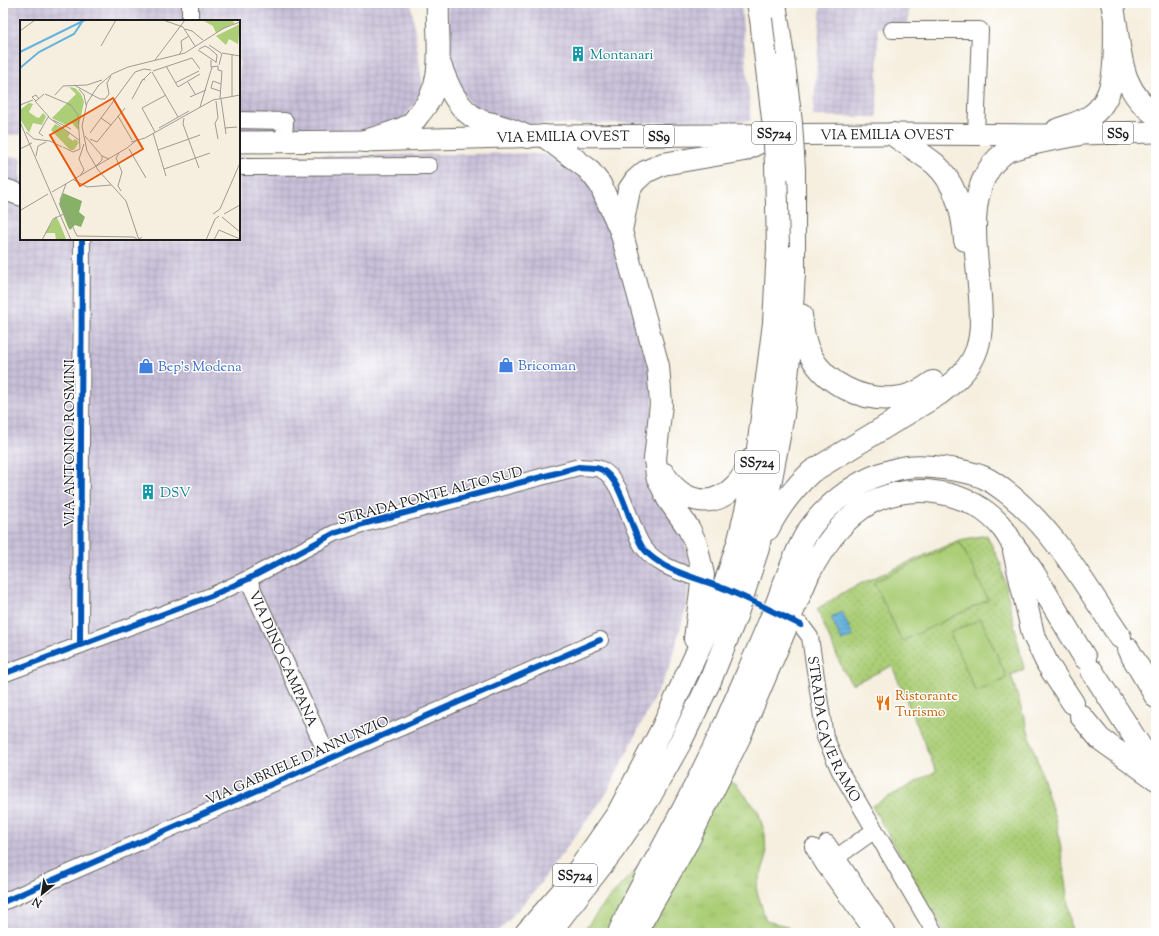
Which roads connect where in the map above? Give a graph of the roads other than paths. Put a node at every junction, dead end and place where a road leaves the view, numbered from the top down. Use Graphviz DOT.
graph roads {
  1 [pos="190,3"];
  2 [pos="438,3"];
  3 [pos="768,11"];
  4 [pos="1114,11"];
  5 [pos="190,20"];
  6 [pos="892,30"];
  7 [pos="439,62"];
  8 [pos="1156,115"];
  9 [pos="240,120"];
  10 [pos="1156,132"];
  11 [pos="892,134"];
  12 [pos="1080,134"];
  13 [pos="774,135"];
  14 [pos="976,135"];
  15 [pos="1042,135"];
  16 [pos="536,137"];
  17 [pos="284,141"];
  18 [pos="366,141"];
  19 [pos="240,142"];
  20 [pos="366,166"];
  21 [pos="428,166"];
  22 [pos="240,167"];
  23 [pos="3,184"];
  24 [pos="20,185"];
  25 [pos="3,189"];
  26 [pos="20,195"];
  27 [pos="620,231"];
  28 [pos="82,240"];
  29 [pos="789,249"];
  30 [pos="759,445"];
  31 [pos="656,450"];
  32 [pos="1012,542"];
  33 [pos="758,548"];
  34 [pos="696,578"];
  35 [pos="248,579"];
  36 [pos="801,625"];
  37 [pos="600,640"];
  38 [pos="80,645"];
  39 [pos="690,667"];
  40 [pos="3,674"];
  41 [pos="1156,697"];
  42 [pos="329,759"];
  43 [pos="1156,771"];
  44 [pos="1156,780"];
  45 [pos="875,830"];
  46 [pos="820,845"];
  47 [pos="830,861"];
  48 [pos="3,902"];
  49 [pos="526,933"];
  50 [pos="549,933"];
  51 [pos="619,933"];
  52 [pos="636,933"];
  53 [pos="874,933"];
  54 [pos="888,933"];
  55 [pos="935,933"];
  1 -- 5 [label="street"];
  2 -- 7 [label="highway"];
  3 -- 29 [label="highway, SS724, bridge"];
  4 -- 8 [label="highway"];
  4 -- 15 [label="highway"];
  6 -- 14 [label="street"];
  7 -- 16 [label="highway"];
  7 -- 18 [label="highway"];
  9 -- 17 [label="street"];
  10 -- 12 [label="main road, VIA EMILIA OVEST / SS9"];
  11 -- 13 [label="main road, VIA EMILIA OVEST / SS9"];
  11 -- 14 [label="main road, VIA EMILIA OVEST / SS9"];
  11 -- 29 [label="highway"];
  12 -- 15 [label="main road, VIA EMILIA OVEST / SS9"];
  12 -- 33 [label="highway"];
  13 -- 16 [label="main road, VIA EMILIA OVEST / SS9"];
  13 -- 27 [label="highway"];
  14 -- 15 [label="main road, VIA EMILIA OVEST / SS9"];
  16 -- 18 [label="main road, VIA EMILIA OVEST / SS9"];
  16 -- 27 [label="highway"];
  17 -- 18 [label="main road, VIA EMILIA OVEST / SS9"];
  17 -- 19 [label="main road, VIA EMILIA OVEST / SS9"];
  18 -- 20 [label="street"];
  20 -- 21 [label="street"];
  20 -- 22 [label="street"];
  23 -- 24 [label="main road"];
  25 -- 26 [label="main road"];
  27 -- 31 [label="highway"];
  28 -- 38 [label="street, VIA ANTONIO ROSMINI"];
  29 -- 30 [label="highway, SS724"];
  29 -- 33 [label="highway, SS724"];
  30 -- 31 [label="highway"];
  30 -- 39 [label="highway, SS724"];
  31 -- 39 [label="highway"];
  32 -- 43 [label="highway"];
  32 -- 44 [label="highway"];
  32 -- 52 [label="highway"];
  33 -- 50 [label="highway, SS724"];
  34 -- 35 [label="street, STRADA PONTE ALTO SUD"];
  35 -- 38 [label="street, STRADA PONTE ALTO SUD"];
  35 -- 42 [label="street, VIA DINO CAMPANA"];
  36 -- 45 [label="street, STRADA CAVE RAMO"];
  37 -- 42 [label="street, VIA GABRIELE D'ANNUNZIO"];
  38 -- 40 [label="street, STRADA PONTE ALTO SUD"];
  39 -- 49 [label="highway, SS724"];
  41 -- 51 [label="highway"];
  42 -- 48 [label="street, VIA GABRIELE D'ANNUNZIO"];
  45 -- 47 [label="street"];
  45 -- 55 [label="street, STRADA CAVE RAMO"];
  46 -- 47 [label="street"];
  47 -- 53 [label="street"];
  47 -- 54 [label="street"];
}
